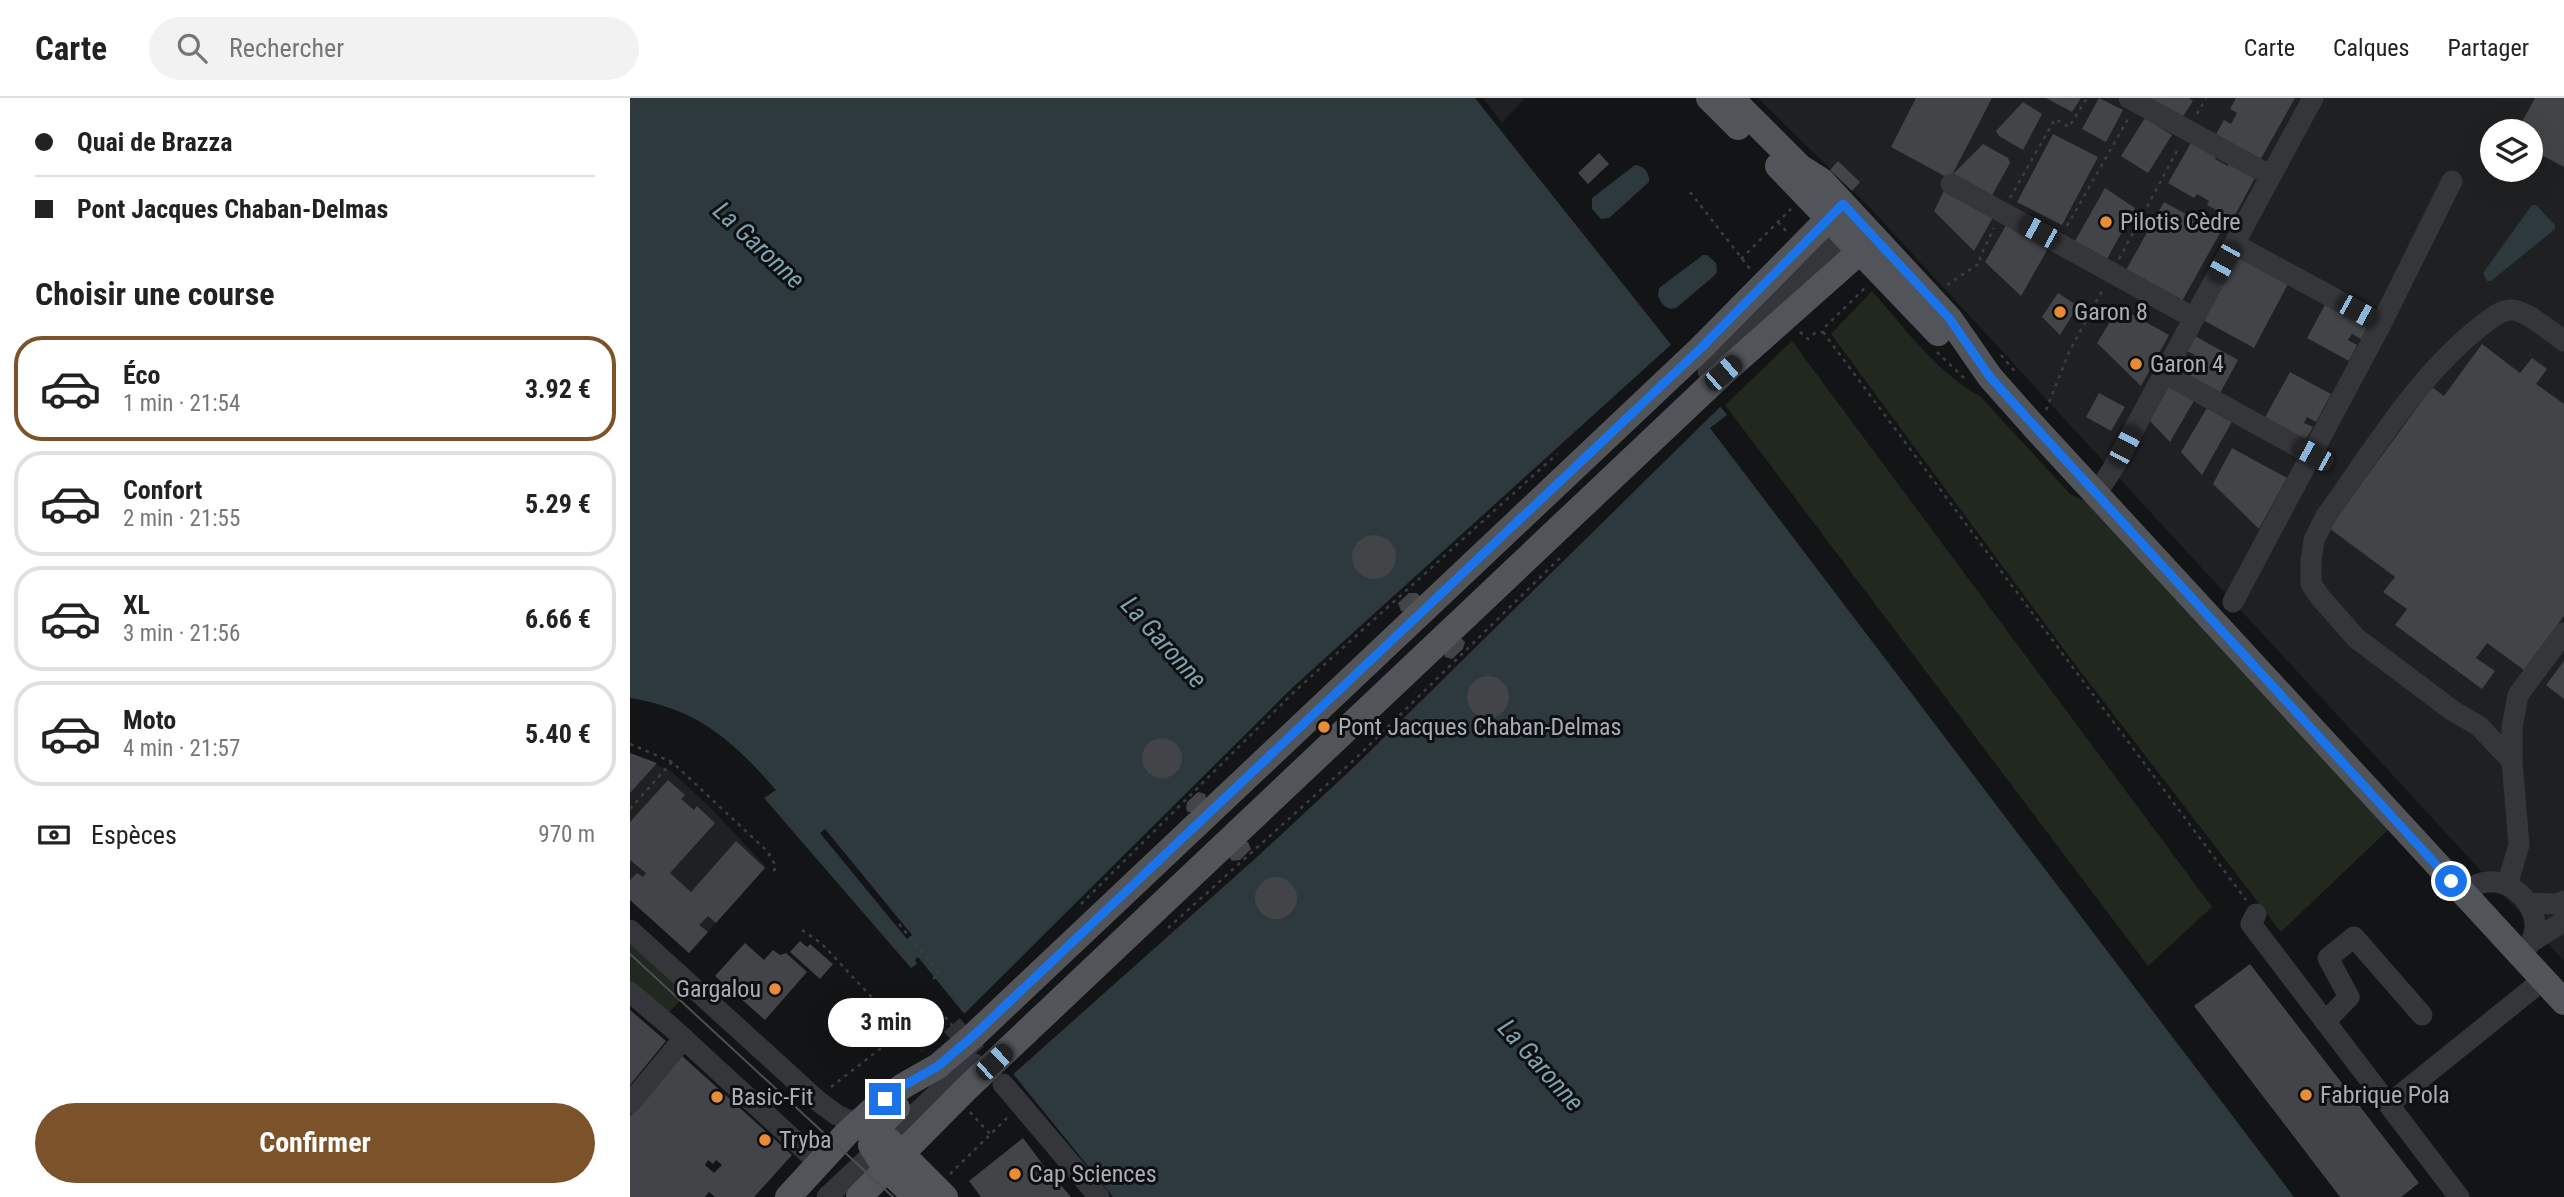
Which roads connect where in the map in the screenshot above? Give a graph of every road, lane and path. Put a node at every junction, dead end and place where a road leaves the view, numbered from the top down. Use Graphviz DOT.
graph roads {
  1 [pos="1709,98"];
  2 [pos="1731,98"];
  3 [pos="1741,98"];
  4 [pos="2087,98"];
  5 [pos="2313,98"];
  6 [pos="2133,100"];
  7 [pos="2271,176"];
  8 [pos="1822,181"];
  9 [pos="2452,181"];
  10 [pos="1951,184"];
  11 [pos="1690,192"];
  12 [pos="1794,207"];
  13 [pos="2002,212"];
  14 [pos="1778,222"];
  15 [pos="1852,228"];
  16 [pos="1790,235"];
  17 [pos="2057,243"];
  18 [pos="2234,244"];
  19 [pos="1741,259"];
  20 [pos="1750,268"];
  21 [pos="1871,283"];
  22 [pos="1940,289"];
  23 [pos="2194,318"];
  24 [pos="2381,324"];
  25 [pos="1799,332"];
  26 [pos="1823,332"];
  27 [pos="2564,341"];
  28 [pos="1711,361"];
  29 [pos="2164,373"];
  30 [pos="1557,454"];
  31 [pos="2313,455"];
  32 [pos="2096,494"];
  33 [pos="2233,602"];
  34 [pos="2564,633"];
  35 [pos="1455,662"];
  36 [pos="630,744"];
  37 [pos="2512,761"];
  38 [pos="672,762"];
  39 [pos="1195,789"];
  40 [pos="630,808"];
  41 [pos="1253,853"];
  42 [pos="772,876"];
  43 [pos="2507,885"];
  44 [pos="2464,894"];
  45 [pos="2564,901"];
  46 [pos="2528,903"];
  47 [pos="2256,914"];
  48 [pos="2564,921"];
  49 [pos="899,924"];
  50 [pos="630,930"];
  51 [pos="802,930"];
  52 [pos="2525,948"];
  53 [pos="2543,979"];
  54 [pos="931,981"];
  55 [pos="630,992"];
  56 [pos="2564,1002"];
  57 [pos="2422,1015"];
  58 [pos="2325,1021"];
  59 [pos="904,1031"];
  60 [pos="684,1038"];
  61 [pos="918,1046"];
  62 [pos="981,1051"];
  63 [pos="829,1089"];
  64 [pos="630,1103"];
  65 [pos="2389,1104"];
  66 [pos="1020,1105"];
  67 [pos="977,1119"];
  68 [pos="990,1135"];
  69 [pos="880,1144"];
  70 [pos="819,1163"];
  71 [pos="947,1186"];
  72 [pos="859,1190"];
  73 [pos="788,1197"];
  74 [pos="827,1197"];
  75 [pos="916,1197"];
  76 [pos="1098,1197"];
  77 [pos="2459,1197"];
  1 -- 15 [label="main road"];
  2 -- 8 [label="main road"];
  3 -- 8 [label="street"];
  4 -- 13 [label="path"];
  5 -- 7 [label="street"];
  6 -- 7 [label="street"];
  6 -- 17 [label="path"];
  7 -- 18 [label="street"];
  8 -- 15 [label="main road"];
  9 -- 24 [label="street"];
  10 -- 13 [label="street"];
  11 -- 19 [label="path"];
  12 -- 14 [label="path"];
  13 -- 17 [label="street"];
  13 -- 22 [label="path"];
  14 -- 16 [label="path"];
  14 -- 19 [label="path"];
  15 -- 28 [label="main road"];
  15 -- 28 [label="main road"];
  15 -- 28 [label="street"];
  15 -- 32 [label="main road"];
  17 -- 23 [label="street"];
  18 -- 23 [label="street"];
  18 -- 24 [label="street"];
  19 -- 20 [label="path"];
  21 -- 26 [label="path"];
  23 -- 29 [label="street"];
  24 -- 31 [label="street"];
  25 -- 26 [label="path"];
  26 -- 47 [label="path"];
  27 -- 37 [label="street"];
  28 -- 62 [label="main road"];
  28 -- 62 [label="main road"];
  29 -- 31 [label="street"];
  29 -- 32 [label="street"];
  30 -- 39 [label="path"];
  31 -- 33 [label="street"];
  32 -- 44 [label="main road"];
  34 -- 37 [label="street"];
  35 -- 41 [label="path"];
  36 -- 38 [label="path"];
  37 -- 43 [label="street"];
  38 -- 40 [label="path"];
  38 -- 42 [label="path"];
  43 -- 44 [label="street"];
  43 -- 46 [label="street"];
  44 -- 52 [label="main road"];
  45 -- 46 [label="street"];
  46 -- 52 [label="street"];
  47 -- 58 [label="street"];
  48 -- 52 [label="street"];
  49 -- 54 [label="path"];
  50 -- 69 [label="street"];
  51 -- 59 [label="path"];
  52 -- 53 [label="main road"];
  53 -- 56 [label="main road"];
  53 -- 65 [label="street"];
  55 -- 60 [label="street"];
  57 -- 58 [label="street"];
  58 -- 65 [label="street"];
  59 -- 61 [label="path"];
  59 -- 62 [label="path"];
  59 -- 63 [label="path"];
  60 -- 64 [label="street"];
  60 -- 70 [label="street"];
  62 -- 66 [label="street"];
  62 -- 69 [label="main road"];
  62 -- 69 [label="main road"];
  65 -- 77 [label="street"];
  66 -- 68 [label="path"];
  66 -- 76 [label="street"];
  67 -- 68 [label="path"];
  68 -- 71 [label="path"];
  69 -- 70 [label="main road"];
  69 -- 71 [label="main road"];
  69 -- 72 [label="main road"];
  69 -- 72 [label="street"];
  69 -- 75 [label="main road"];
  70 -- 73 [label="main road"];
  72 -- 74 [label="street"];
}
